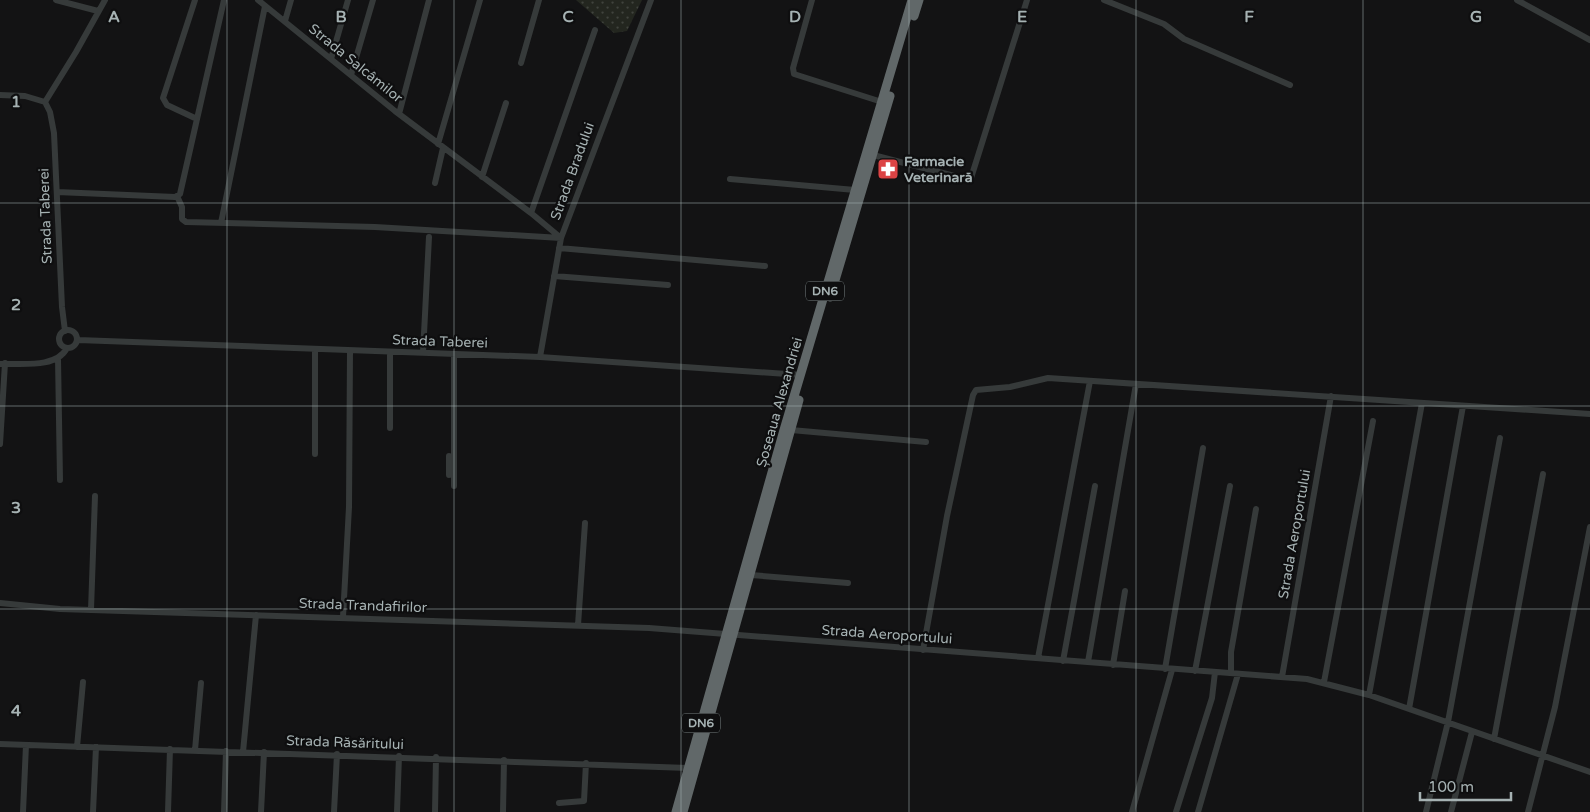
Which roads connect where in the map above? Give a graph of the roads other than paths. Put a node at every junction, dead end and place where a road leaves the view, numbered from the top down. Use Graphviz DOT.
graph roads {
  1 [pos="56,0"];
  2 [pos="105,0"];
  3 [pos="195,0"];
  4 [pos="224,0"];
  5 [pos="258,0"];
  6 [pos="291,0"];
  7 [pos="348,0"];
  8 [pos="373,0"];
  9 [pos="429,0"];
  10 [pos="480,0"];
  11 [pos="539,0"];
  12 [pos="650,0"];
  13 [pos="812,0"];
  14 [pos="912,0"];
  15 [pos="919,0"];
  16 [pos="1027,0"];
  17 [pos="1104,0"];
  18 [pos="1517,0"];
  19 [pos="265,6"];
  20 [pos="98,11"];
  21 [pos="285,21"];
  22 [pos="595,30"];
  23 [pos="1590,40"];
  24 [pos="332,59"];
  25 [pos="522,63"];
  26 [pos="351,75"];
  27 [pos="1290,85"];
  28 [pos="0,95"];
  29 [pos="45,102"];
  30 [pos="882,102"];
  31 [pos="506,103"];
  32 [pos="399,114"];
  33 [pos="197,119"];
  34 [pos="440,146"];
  35 [pos="873,155"];
  36 [pos="482,177"];
  37 [pos="730,179"];
  38 [pos="435,183"];
  39 [pos="855,190"];
  40 [pos="56,192"];
  41 [pos="178,196"];
  42 [pos="531,213"];
  43 [pos="221,223"];
  44 [pos="429,237"];
  45 [pos="561,238"];
  46 [pos="559,248"];
  47 [pos="765,266"];
  48 [pos="554,276"];
  49 [pos="668,285"];
  50 [pos="65,331"];
  51 [pos="78,340"];
  52 [pos="67,348"];
  53 [pos="315,350"];
  54 [pos="350,351"];
  55 [pos="390,352"];
  56 [pos="423,353"];
  57 [pos="452,354"];
  58 [pos="540,357"];
  59 [pos="58,358"];
  60 [pos="2,363"];
  61 [pos="801,375"];
  62 [pos="1090,381"];
  63 [pos="1136,384"];
  64 [pos="1331,396"];
  65 [pos="1422,403"];
  66 [pos="1463,406"];
  67 [pos="1590,414"];
  68 [pos="1373,421"];
  69 [pos="390,428"];
  70 [pos="791,430"];
  71 [pos="1500,438"];
  72 [pos="926,442"];
  73 [pos="0,444"];
  74 [pos="1204,448"];
  75 [pos="315,454"];
  76 [pos="1543,474"];
  77 [pos="449,475"];
  78 [pos="60,480"];
  79 [pos="454,486"];
  80 [pos="1095,486"];
  81 [pos="1230,486"];
  82 [pos="95,496"];
  83 [pos="1256,509"];
  84 [pos="585,523"];
  85 [pos="1590,527"];
  86 [pos="751,575"];
  87 [pos="848,583"];
  88 [pos="1125,591"];
  89 [pos="0,603"];
  90 [pos="91,610"];
  91 [pos="256,615"];
  92 [pos="343,617"];
  93 [pos="578,625"];
  94 [pos="730,635"];
  95 [pos="923,650"];
  96 [pos="1038,658"];
  97 [pos="1063,660"];
  98 [pos="1088,662"];
  99 [pos="1113,664"];
  100 [pos="1169,669"];
  101 [pos="1195,671"];
  102 [pos="1215,672"];
  103 [pos="1234,674"];
  104 [pos="1282,677"];
  105 [pos="83,682"];
  106 [pos="1324,682"];
  107 [pos="201,683"];
  108 [pos="1369,695"];
  109 [pos="1409,709"];
  110 [pos="1448,722"];
  111 [pos="1472,732"];
  112 [pos="1494,739"];
  113 [pos="0,744"];
  114 [pos="26,745"];
  115 [pos="77,747"];
  116 [pos="96,747"];
  117 [pos="170,749"];
  118 [pos="195,750"];
  119 [pos="226,751"];
  120 [pos="243,752"];
  121 [pos="264,752"];
  122 [pos="338,754"];
  123 [pos="399,756"];
  124 [pos="1543,756"];
  125 [pos="436,757"];
  126 [pos="504,760"];
  127 [pos="586,764"];
  128 [pos="688,768"];
  129 [pos="1590,772"];
  130 [pos="559,803"];
  131 [pos="23,812"];
  132 [pos="93,812"];
  133 [pos="168,812"];
  134 [pos="224,812"];
  135 [pos="261,812"];
  136 [pos="334,812"];
  137 [pos="397,812"];
  138 [pos="435,812"];
  139 [pos="503,812"];
  140 [pos="676,812"];
  141 [pos="683,812"];
  142 [pos="1132,812"];
  143 [pos="1176,812"];
  144 [pos="1198,812"];
  145 [pos="1426,812"];
  146 [pos="1451,812"];
  147 [pos="1528,812"];
  1 -- 20 [label="street"];
  2 -- 20 [label="street"];
  3 -- 33 [label="street"];
  4 -- 33 [label="street"];
  5 -- 19 [label="street, Strada Salcâmilor"];
  6 -- 21 [label="street"];
  7 -- 24 [label="street"];
  8 -- 26 [label="street"];
  9 -- 32 [label="street"];
  10 -- 34 [label="street"];
  11 -- 25 [label="street"];
  12 -- 45 [label="street, Strada Bradului"];
  13 -- 30 [label="street"];
  14 -- 30 [label="highway, Șoseaua Alexandriei / DN6"];
  15 -- 35 [label="highway, Șoseaua Alexandriei / DN6"];
  16 -- 35 [label="street"];
  17 -- 27 [label="street"];
  18 -- 23 [label="street"];
  19 -- 21 [label="street, Strada Salcâmilor"];
  19 -- 43 [label="street"];
  20 -- 29 [label="street"];
  21 -- 24 [label="street, Strada Salcâmilor"];
  22 -- 42 [label="street"];
  24 -- 26 [label="street, Strada Salcâmilor"];
  26 -- 32 [label="street, Strada Salcâmilor"];
  28 -- 29 [label="street"];
  29 -- 40 [label="street, Strada Taberei"];
  30 -- 39 [label="highway, Șoseaua Alexandriei / DN6"];
  31 -- 36 [label="street"];
  32 -- 34 [label="street, Strada Salcâmilor"];
  33 -- 41 [label="street"];
  34 -- 36 [label="street, Strada Salcâmilor"];
  34 -- 38 [label="street"];
  35 -- 70 [label="highway, Șoseaua Alexandriei / DN6"];
  36 -- 42 [label="street, Strada Salcâmilor"];
  37 -- 39 [label="street"];
  39 -- 61 [label="highway, Șoseaua Alexandriei / DN6"];
  40 -- 41 [label="street"];
  40 -- 50 [label="street, Strada Taberei"];
  41 -- 43 [label="street"];
  42 -- 45 [label="street, Strada Salcâmilor"];
  43 -- 45 [label="street"];
  44 -- 56 [label="street"];
  45 -- 46 [label="street, Strada Bradului"];
  46 -- 47 [label="street"];
  46 -- 48 [label="street, Strada Bradului"];
  48 -- 49 [label="street"];
  48 -- 58 [label="street, Strada Bradului"];
  50 -- 51 [label="street"];
  50 -- 52 [label="street, Strada Taberei"];
  51 -- 52 [label="street"];
  51 -- 53 [label="street, Strada Taberei"];
  52 -- 59 [label="street"];
  53 -- 54 [label="street, Strada Taberei"];
  53 -- 75 [label="street"];
  54 -- 55 [label="street, Strada Taberei"];
  54 -- 92 [label="street"];
  55 -- 56 [label="street, Strada Taberei"];
  55 -- 69 [label="street"];
  56 -- 57 [label="street, Strada Taberei"];
  57 -- 58 [label="street, Strada Taberei"];
  57 -- 77 [label="street"];
  57 -- 79 [label="street"];
  58 -- 61 [label="street, Strada Taberei"];
  59 -- 60 [label="street"];
  59 -- 78 [label="street"];
  60 -- 73 [label="street"];
  61 -- 94 [label="highway, Șoseaua Alexandriei / DN6"];
  62 -- 63 [label="street"];
  62 -- 95 [label="street"];
  62 -- 96 [label="street"];
  63 -- 64 [label="street"];
  63 -- 98 [label="street"];
  64 -- 65 [label="street"];
  64 -- 104 [label="street, Strada Aeroportului"];
  65 -- 66 [label="street"];
  65 -- 108 [label="street"];
  66 -- 67 [label="street"];
  66 -- 109 [label="street"];
  68 -- 106 [label="street"];
  70 -- 72 [label="street"];
  70 -- 86 [label="highway, Șoseaua Alexandriei / DN6"];
  71 -- 110 [label="street"];
  74 -- 100 [label="street"];
  76 -- 112 [label="street"];
  80 -- 97 [label="street"];
  81 -- 101 [label="street"];
  82 -- 90 [label="street"];
  83 -- 103 [label="street"];
  84 -- 93 [label="street"];
  85 -- 124 [label="street"];
  86 -- 87 [label="street"];
  86 -- 94 [label="highway, Șoseaua Alexandriei / DN6"];
  88 -- 99 [label="street"];
  89 -- 90 [label="street, Strada Trandafirilor"];
  90 -- 91 [label="street, Strada Trandafirilor"];
  91 -- 92 [label="street, Strada Trandafirilor"];
  91 -- 120 [label="street"];
  92 -- 93 [label="street, Strada Trandafirilor"];
  93 -- 94 [label="street, Strada Trandafirilor"];
  94 -- 95 [label="street, Strada Aeroportului"];
  94 -- 128 [label="highway, Șoseaua Alexandriei / DN6"];
  94 -- 141 [label="highway, Șoseaua Alexandriei / DN6"];
  95 -- 96 [label="street, Strada Aeroportului"];
  96 -- 97 [label="street, Strada Aeroportului"];
  97 -- 98 [label="street, Strada Aeroportului"];
  98 -- 99 [label="street, Strada Aeroportului"];
  99 -- 100 [label="street, Strada Aeroportului"];
  100 -- 101 [label="street, Strada Aeroportului"];
  100 -- 142 [label="street"];
  101 -- 102 [label="street, Strada Aeroportului"];
  102 -- 103 [label="street, Strada Aeroportului"];
  102 -- 143 [label="street"];
  103 -- 104 [label="street, Strada Aeroportului"];
  103 -- 144 [label="street"];
  104 -- 106 [label="street, Strada Aeroportului"];
  105 -- 115 [label="street"];
  106 -- 108 [label="street, Strada Aeroportului"];
  107 -- 118 [label="street"];
  108 -- 109 [label="street, Strada Aeroportului"];
  109 -- 110 [label="street, Strada Aeroportului"];
  110 -- 111 [label="street, Strada Aeroportului"];
  110 -- 145 [label="street"];
  111 -- 112 [label="street, Strada Aeroportului"];
  111 -- 146 [label="street"];
  112 -- 124 [label="street, Strada Aeroportului"];
  113 -- 114 [label="street, Strada Răsăritului"];
  114 -- 115 [label="street, Strada Răsăritului"];
  114 -- 131 [label="street"];
  115 -- 116 [label="street, Strada Răsăritului"];
  116 -- 117 [label="street, Strada Răsăritului"];
  116 -- 132 [label="street"];
  117 -- 118 [label="street, Strada Răsăritului"];
  117 -- 133 [label="street"];
  118 -- 119 [label="street, Strada Răsăritului"];
  119 -- 120 [label="street, Strada Răsăritului"];
  119 -- 134 [label="street"];
  120 -- 121 [label="street, Strada Răsăritului"];
  121 -- 122 [label="street, Strada Răsăritului"];
  121 -- 135 [label="street"];
  122 -- 123 [label="street, Strada Răsăritului"];
  122 -- 136 [label="street"];
  123 -- 125 [label="street, Strada Răsăritului"];
  123 -- 137 [label="street"];
  124 -- 129 [label="street, Strada Aeroportului"];
  124 -- 147 [label="street"];
  125 -- 126 [label="street, Strada Răsăritului"];
  125 -- 138 [label="street"];
  126 -- 127 [label="street, Strada Răsăritului"];
  126 -- 139 [label="street"];
  127 -- 128 [label="street, Strada Răsăritului"];
  127 -- 130 [label="street"];
  128 -- 140 [label="highway, Șoseaua Alexandriei / DN6"];
}
